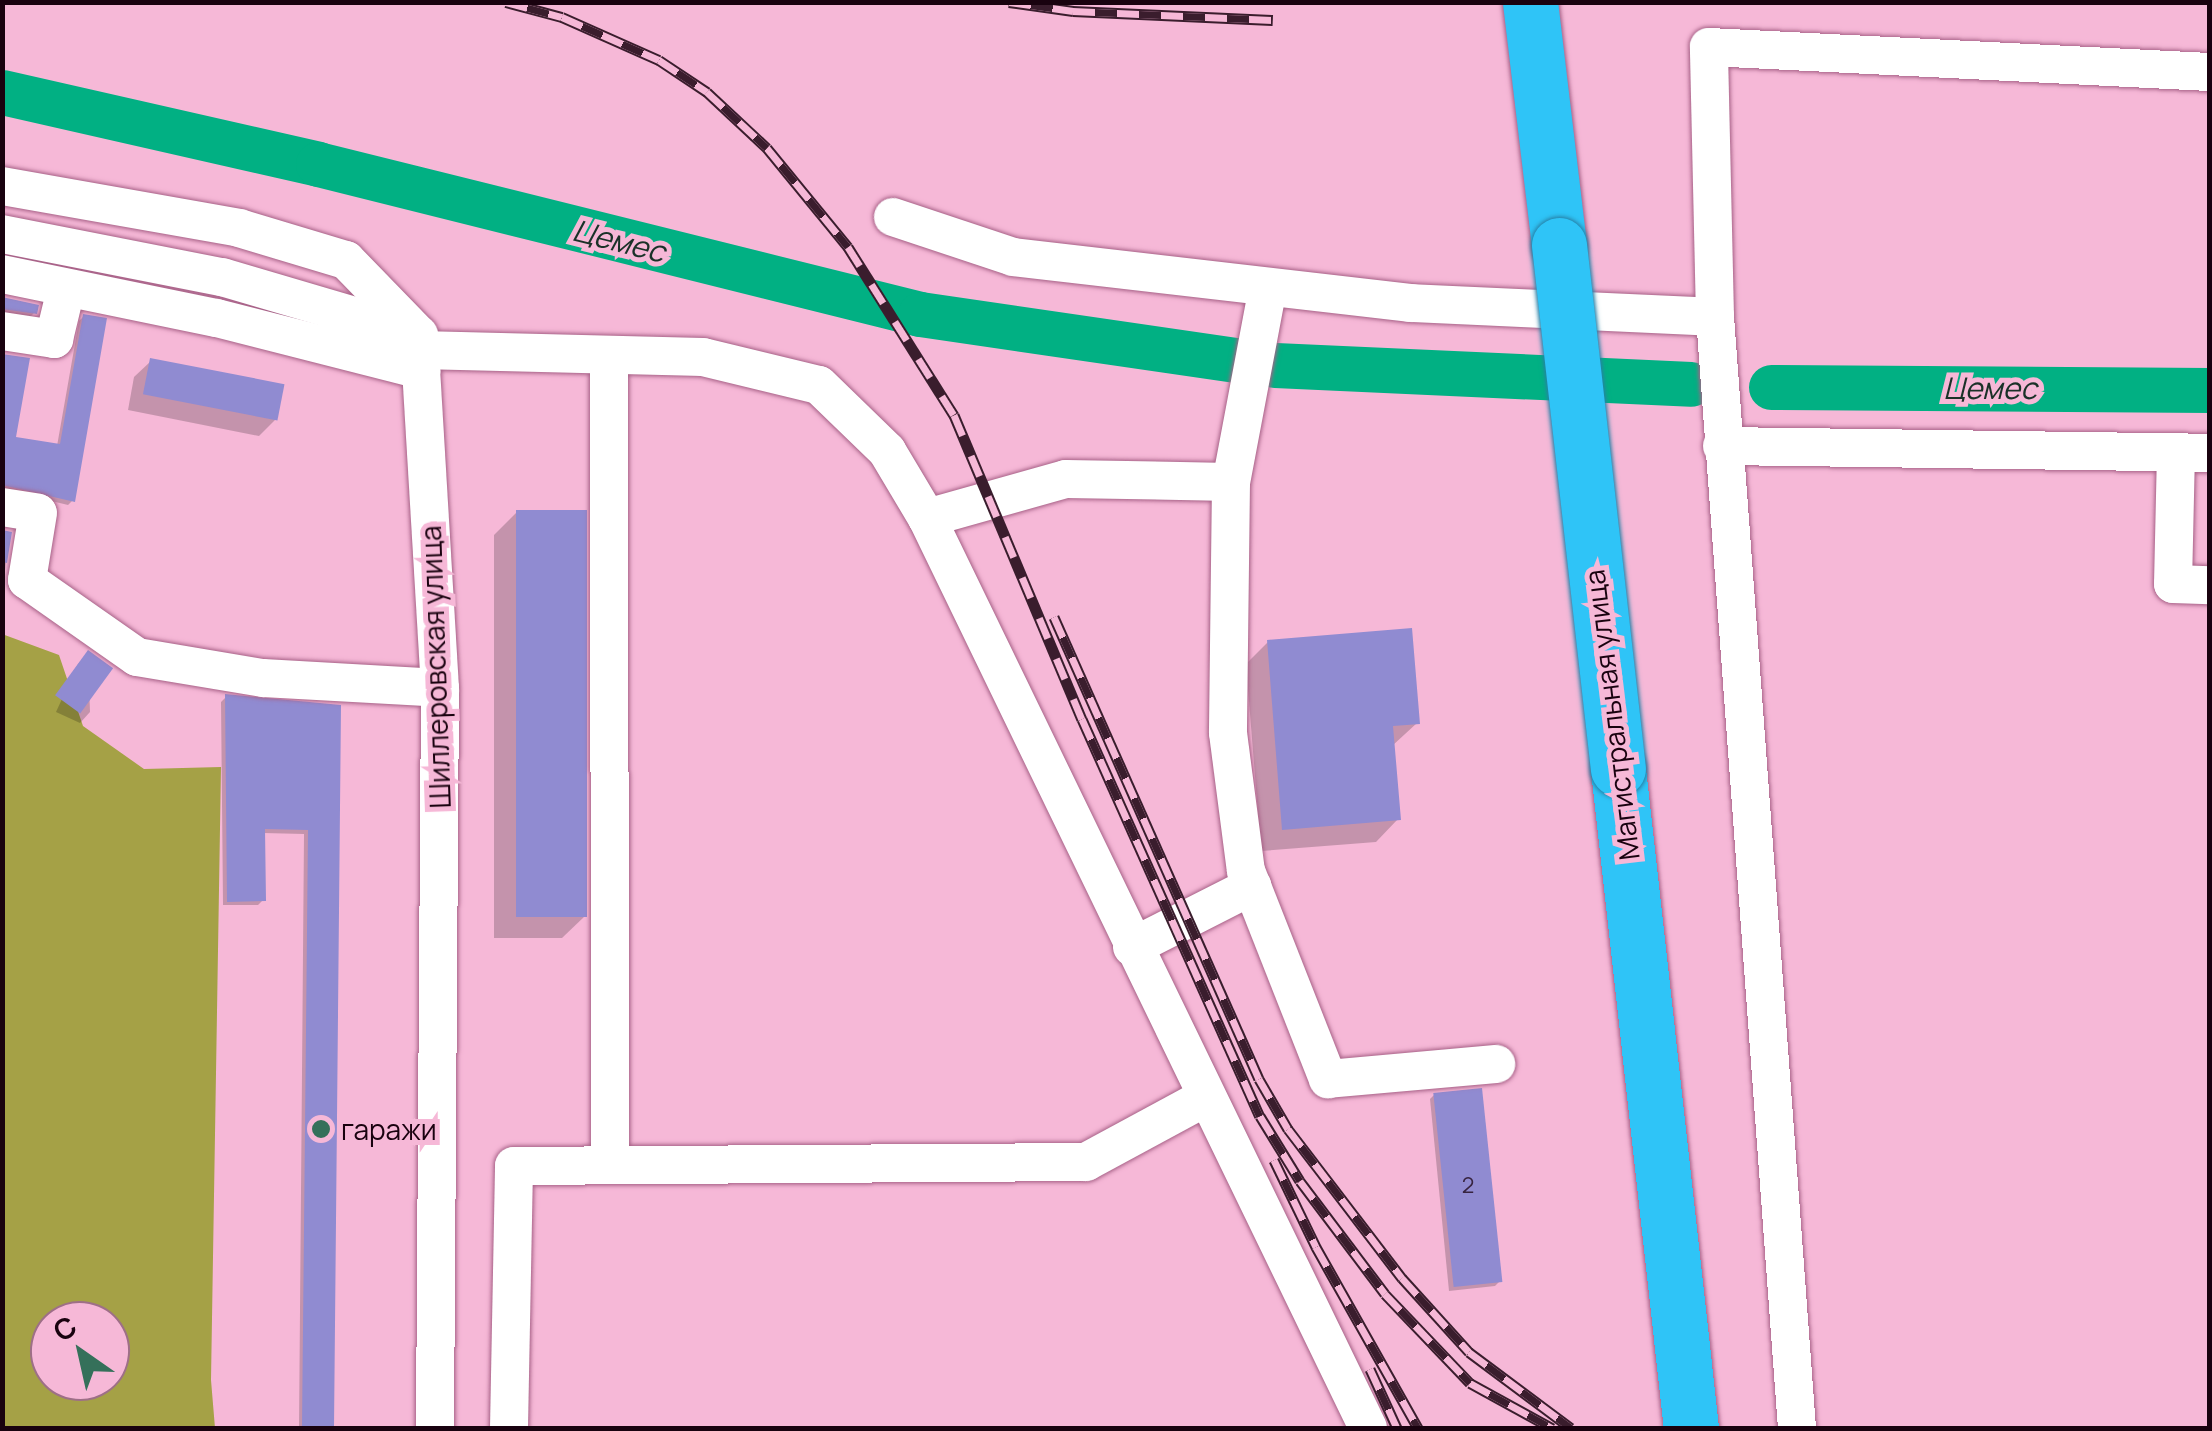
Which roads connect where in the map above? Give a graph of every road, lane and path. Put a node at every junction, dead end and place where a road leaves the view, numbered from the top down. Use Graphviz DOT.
graph roads {
  1 [pos="1532,23"];
  2 [pos="2210,72"];
  3 [pos="2,186"];
  4 [pos="894,217"];
  5 [pos="2,234"];
  6 [pos="2,274"];
  7 [pos="1268,287"];
  8 [pos="66,289"];
  9 [pos="1715,317"];
  10 [pos="2,331"];
  11 [pos="420,351"];
  12 [pos="609,355"];
  13 [pos="1722,446"];
  14 [pos="2193,452"];
  15 [pos="1231,482"];
  16 [pos="2,507"];
  17 [pos="926,518"];
  18 [pos="2210,585"];
  19 [pos="440,688"];
  20 [pos="1252,886"];
  21 [pos="1132,947"];
  22 [pos="1496,1064"];
  23 [pos="1206,1097"];
  24 [pos="610,1166"];
  25 [pos="435,1428"];
  26 [pos="509,1428"];
  27 [pos="1368,1428"];
  28 [pos="1691,1428"];
  29 [pos="1797,1428"];
  1 -- 28 [label="highway, Магистральная улица, bridge"];
  2 -- 9 [label="street"];
  3 -- 11 [label="street"];
  4 -- 7 [label="street"];
  5 -- 11 [label="street"];
  6 -- 8 [label="street"];
  7 -- 9 [label="street"];
  7 -- 15 [label="street"];
  8 -- 10 [label="street"];
  8 -- 11 [label="street"];
  9 -- 13 [label="street"];
  11 -- 12 [label="street"];
  11 -- 19 [label="street, Шиллеровская улица"];
  12 -- 17 [label="street"];
  12 -- 24 [label="street"];
  13 -- 14 [label="street"];
  13 -- 29 [label="street"];
  14 -- 18 [label="street"];
  15 -- 17 [label="street"];
  15 -- 20 [label="street"];
  16 -- 19 [label="street"];
  17 -- 21 [label="street"];
  19 -- 25 [label="street, Шиллеровская улица"];
  20 -- 21 [label="street"];
  20 -- 22 [label="street"];
  21 -- 23 [label="street"];
  23 -- 24 [label="street"];
  23 -- 27 [label="street"];
  24 -- 26 [label="street"];
}
